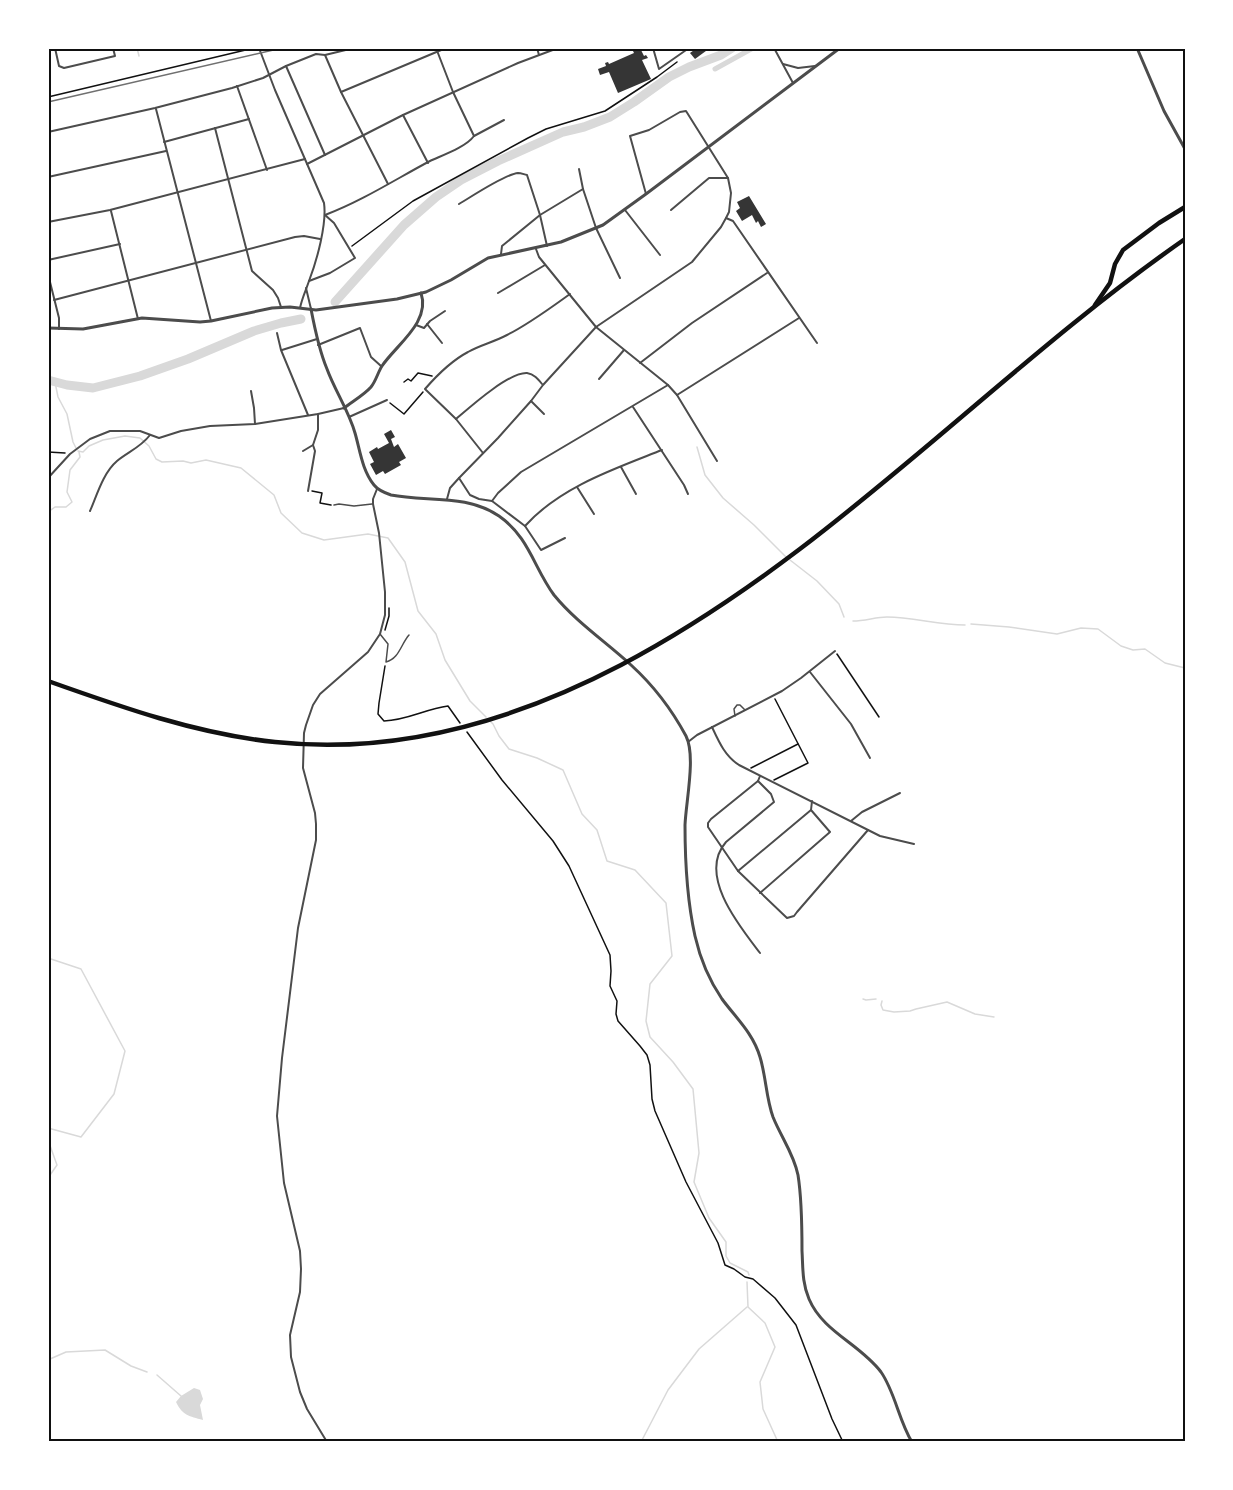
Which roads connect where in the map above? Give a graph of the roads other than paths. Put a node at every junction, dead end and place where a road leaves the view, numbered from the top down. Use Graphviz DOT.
graph roads {
  1 [pos="55,48"];
  2 [pos="113,48"];
  3 [pos="258,48"];
  4 [pos="354,48"];
  5 [pos="436,48"];
  6 [pos="446,48"];
  7 [pos="537,48"];
  8 [pos="558,48"];
  9 [pos="652,48"];
  10 [pos="689,48"];
  11 [pos="774,48"];
  12 [pos="840,48"];
  13 [pos="1137,48"];
  14 [pos="438,52"];
  15 [pos="325,55"];
  16 [pos="539,55"];
  17 [pos="783,64"];
  18 [pos="286,66"];
  19 [pos="815,66"];
  20 [pos="268,74"];
  21 [pos="793,82"];
  22 [pos="237,86"];
  23 [pos="341,92"];
  24 [pos="453,92"];
  25 [pos="155,108"];
  26 [pos="403,115"];
  27 [pos="249,119"];
  28 [pos="504,120"];
  29 [pos="215,128"];
  30 [pos="48,132"];
  31 [pos="362,136"];
  32 [pos="474,136"];
  33 [pos="164,142"];
  34 [pos="708,147"];
  35 [pos="1185,148"];
  36 [pos="166,151"];
  37 [pos="325,154"];
  38 [pos="305,159"];
  39 [pos="428,163"];
  40 [pos="307,164"];
  41 [pos="579,169"];
  42 [pos="267,170"];
  43 [pos="48,177"];
  44 [pos="728,178"];
  45 [pos="228,179"];
  46 [pos="388,184"];
  47 [pos="584,189"];
  48 [pos="177,194"];
  49 [pos="646,195"];
  50 [pos="459,204"];
  51 [pos="1185,207"];
  52 [pos="110,210"];
  53 [pos="626,210"];
  54 [pos="671,210"];
  55 [pos="325,215"];
  56 [pos="540,215"];
  57 [pos="726,218"];
  58 [pos="48,222"];
  59 [pos="596,228"];
  60 [pos="320,239"];
  61 [pos="1185,239"];
  62 [pos="120,244"];
  63 [pos="547,246"];
  64 [pos="247,249"];
  65 [pos="536,249"];
  66 [pos="501,254"];
  67 [pos="660,255"];
  68 [pos="48,260"];
  69 [pos="196,263"];
  70 [pos="545,265"];
  71 [pos="767,273"];
  72 [pos="48,274"];
  73 [pos="620,278"];
  74 [pos="129,280"];
  75 [pos="309,281"];
  76 [pos="306,288"];
  77 [pos="421,293"];
  78 [pos="498,294"];
  79 [pos="570,294"];
  80 [pos="54,300"];
  81 [pos="281,307"];
  82 [pos="300,308"];
  83 [pos="311,309"];
  84 [pos="1092,309"];
  85 [pos="445,311"];
  86 [pos="799,318"];
  87 [pos="138,319"];
  88 [pos="211,321"];
  89 [pos="427,324"];
  90 [pos="416,325"];
  91 [pos="596,327"];
  92 [pos="48,328"];
  93 [pos="59,329"];
  94 [pos="277,333"];
  95 [pos="317,339"];
  96 [pos="817,343"];
  97 [pos="442,344"];
  98 [pos="318,345"];
  99 [pos="281,350"];
  100 [pos="624,350"];
  101 [pos="640,363"];
  102 [pos="381,366"];
  103 [pos="599,379"];
  104 [pos="543,385"];
  105 [pos="668,385"];
  106 [pos="251,391"];
  107 [pos="677,395"];
  108 [pos="387,400"];
  109 [pos="531,401"];
  110 [pos="633,407"];
  111 [pos="344,408"];
  112 [pos="318,414"];
  113 [pos="544,414"];
  114 [pos="308,416"];
  115 [pos="349,417"];
  116 [pos="456,419"];
  117 [pos="255,424"];
  118 [pos="149,437"];
  119 [pos="313,445"];
  120 [pos="662,450"];
  121 [pos="303,451"];
  122 [pos="483,453"];
  123 [pos="717,461"];
  124 [pos="621,467"];
  125 [pos="48,478"];
  126 [pos="459,478"];
  127 [pos="577,486"];
  128 [pos="377,489"];
  129 [pos="308,490"];
  130 [pos="636,494"];
  131 [pos="688,494"];
  132 [pos="447,499"];
  133 [pos="492,501"];
  134 [pos="373,504"];
  135 [pos="334,505"];
  136 [pos="90,511"];
  137 [pos="594,514"];
  138 [pos="525,526"];
  139 [pos="565,538"];
  140 [pos="380,634"];
  141 [pos="409,635"];
  142 [pos="835,651"];
  143 [pos="810,672"];
  144 [pos="48,681"];
  145 [pos="746,710"];
  146 [pos="735,716"];
  147 [pos="712,728"];
  148 [pos="688,742"];
  149 [pos="870,758"];
  150 [pos="760,776"];
  151 [pos="758,781"];
  152 [pos="900,793"];
  153 [pos="812,801"];
  154 [pos="811,810"];
  155 [pos="851,821"];
  156 [pos="868,830"];
  157 [pos="914,844"];
  158 [pos="722,847"];
  159 [pos="738,871"];
  160 [pos="760,893"];
  161 [pos="760,953"];
  162 [pos="327,1442"];
  163 [pos="912,1442"];
  1 -- 2 [label="street"];
  3 -- 20 [label="street"];
  4 -- 15 [label="street"];
  5 -- 14 [label="street"];
  6 -- 14 [label="street"];
  7 -- 16 [label="street"];
  8 -- 16 [label="street"];
  9 -- 10 [label="street"];
  11 -- 17 [label="street"];
  12 -- 19 [label="street"];
  13 -- 35 [label="street"];
  14 -- 23 [label="street"];
  14 -- 24 [label="street"];
  15 -- 18 [label="street"];
  15 -- 23 [label="street"];
  16 -- 24 [label="street"];
  17 -- 19 [label="street"];
  17 -- 21 [label="street"];
  18 -- 20 [label="street"];
  18 -- 37 [label="street"];
  19 -- 21 [label="street"];
  20 -- 22 [label="street"];
  20 -- 38 [label="street"];
  21 -- 34 [label="street"];
  22 -- 25 [label="street"];
  22 -- 27 [label="street"];
  23 -- 31 [label="street"];
  24 -- 26 [label="street"];
  24 -- 32 [label="street"];
  25 -- 30 [label="street"];
  25 -- 33 [label="street"];
  26 -- 31 [label="street"];
  26 -- 39 [label="street"];
  27 -- 29 [label="street"];
  27 -- 42 [label="street"];
  28 -- 32 [label="street"];
  29 -- 33 [label="street"];
  29 -- 45 [label="street"];
  31 -- 37 [label="street"];
  31 -- 46 [label="street"];
  32 -- 39 [label="street"];
  33 -- 36 [label="street"];
  34 -- 44 [label="street"];
  34 -- 49 [label="street"];
  34 -- 49 [label="street"];
  36 -- 43 [label="street"];
  36 -- 48 [label="street"];
  37 -- 40 [label="street"];
  38 -- 40 [label="street"];
  38 -- 42 [label="street"];
  39 -- 46 [label="street"];
  40 -- 55 [label="street"];
  41 -- 47 [label="street"];
  42 -- 45 [label="street"];
  44 -- 54 [label="street"];
  44 -- 57 [label="street"];
  45 -- 48 [label="street"];
  45 -- 64 [label="street"];
  46 -- 55 [label="street"];
  47 -- 56 [label="street"];
  47 -- 59 [label="street"];
  48 -- 52 [label="street"];
  48 -- 69 [label="street"];
  49 -- 53 [label="street"];
  50 -- 56 [label="street"];
  51 -- 84 [label="main road"];
  52 -- 58 [label="street"];
  52 -- 62 [label="street"];
  53 -- 59 [label="street"];
  53 -- 67 [label="street"];
  55 -- 60 [label="street"];
  55 -- 75 [label="street"];
  56 -- 63 [label="street"];
  56 -- 66 [label="street"];
  57 -- 71 [label="street"];
  57 -- 91 [label="street"];
  59 -- 63 [label="street"];
  59 -- 73 [label="street"];
  60 -- 64 [label="street"];
  60 -- 75 [label="street"];
  61 -- 84 [label="main road"];
  62 -- 68 [label="street"];
  62 -- 74 [label="street"];
  63 -- 65 [label="street"];
  64 -- 69 [label="street"];
  64 -- 81 [label="street"];
  65 -- 66 [label="street"];
  65 -- 70 [label="street"];
  66 -- 77 [label="street"];
  69 -- 74 [label="street"];
  69 -- 88 [label="street"];
  70 -- 78 [label="street"];
  70 -- 79 [label="street"];
  71 -- 86 [label="street"];
  71 -- 101 [label="street"];
  72 -- 80 [label="street"];
  74 -- 80 [label="street"];
  74 -- 87 [label="street"];
  75 -- 76 [label="street"];
  76 -- 82 [label="street"];
  76 -- 83 [label="street"];
  77 -- 83 [label="street"];
  77 -- 90 [label="street"];
  79 -- 91 [label="street"];
  79 -- 116 [label="street"];
  80 -- 93 [label="street"];
  81 -- 82 [label="street"];
  81 -- 88 [label="street"];
  82 -- 83 [label="street"];
  83 -- 95 [label="street"];
  84 -- 144 [label="main road"];
  85 -- 89 [label="street"];
  86 -- 96 [label="street"];
  86 -- 107 [label="street"];
  87 -- 88 [label="street"];
  87 -- 93 [label="street"];
  89 -- 90 [label="street"];
  89 -- 97 [label="street"];
  90 -- 102 [label="street"];
  91 -- 100 [label="street"];
  91 -- 104 [label="street"];
  92 -- 93 [label="street"];
  94 -- 99 [label="street"];
  95 -- 98 [label="street"];
  95 -- 99 [label="street"];
  98 -- 102 [label="street"];
  98 -- 111 [label="street"];
  99 -- 114 [label="street"];
  100 -- 101 [label="street"];
  100 -- 103 [label="street"];
  101 -- 105 [label="street"];
  102 -- 111 [label="street"];
  104 -- 109 [label="street"];
  104 -- 116 [label="street"];
  105 -- 107 [label="street"];
  105 -- 110 [label="street"];
  106 -- 117 [label="street"];
  107 -- 123 [label="street"];
  108 -- 115 [label="street"];
  109 -- 113 [label="street"];
  109 -- 122 [label="street"];
  110 -- 120 [label="street"];
  110 -- 133 [label="street"];
  111 -- 112 [label="street"];
  111 -- 115 [label="street"];
  112 -- 114 [label="street"];
  112 -- 119 [label="street"];
  114 -- 117 [label="street"];
  115 -- 128 [label="street"];
  116 -- 122 [label="street"];
  117 -- 118 [label="street"];
  118 -- 125 [label="street"];
  118 -- 136 [label="street"];
  119 -- 121 [label="street"];
  119 -- 129 [label="street"];
  120 -- 124 [label="street"];
  120 -- 131 [label="street"];
  122 -- 126 [label="street"];
  124 -- 127 [label="street"];
  124 -- 130 [label="street"];
  126 -- 132 [label="street"];
  126 -- 133 [label="street"];
  127 -- 137 [label="street"];
  127 -- 138 [label="street"];
  128 -- 132 [label="street"];
  128 -- 134 [label="street"];
  132 -- 148 [label="street"];
  133 -- 138 [label="street"];
  134 -- 135 [label="lane"];
  134 -- 140 [label="street"];
  138 -- 139 [label="street"];
  140 -- 141 [label="lane"];
  140 -- 162 [label="street"];
  142 -- 143 [label="street"];
  143 -- 145 [label="street"];
  143 -- 149 [label="street"];
  145 -- 146 [label="street"];
  145 -- 146 [label="lane"];
  146 -- 147 [label="street"];
  147 -- 148 [label="street"];
  147 -- 150 [label="street"];
  148 -- 163 [label="street"];
  150 -- 151 [label="street"];
  150 -- 153 [label="street"];
  151 -- 158 [label="street"];
  151 -- 158 [label="street"];
  152 -- 155 [label="street"];
  153 -- 154 [label="street"];
  153 -- 155 [label="street"];
  154 -- 159 [label="street"];
  154 -- 160 [label="street"];
  155 -- 156 [label="street"];
  156 -- 157 [label="street"];
  156 -- 160 [label="street"];
  158 -- 159 [label="street"];
  158 -- 161 [label="street"];
  159 -- 160 [label="street"];
}
